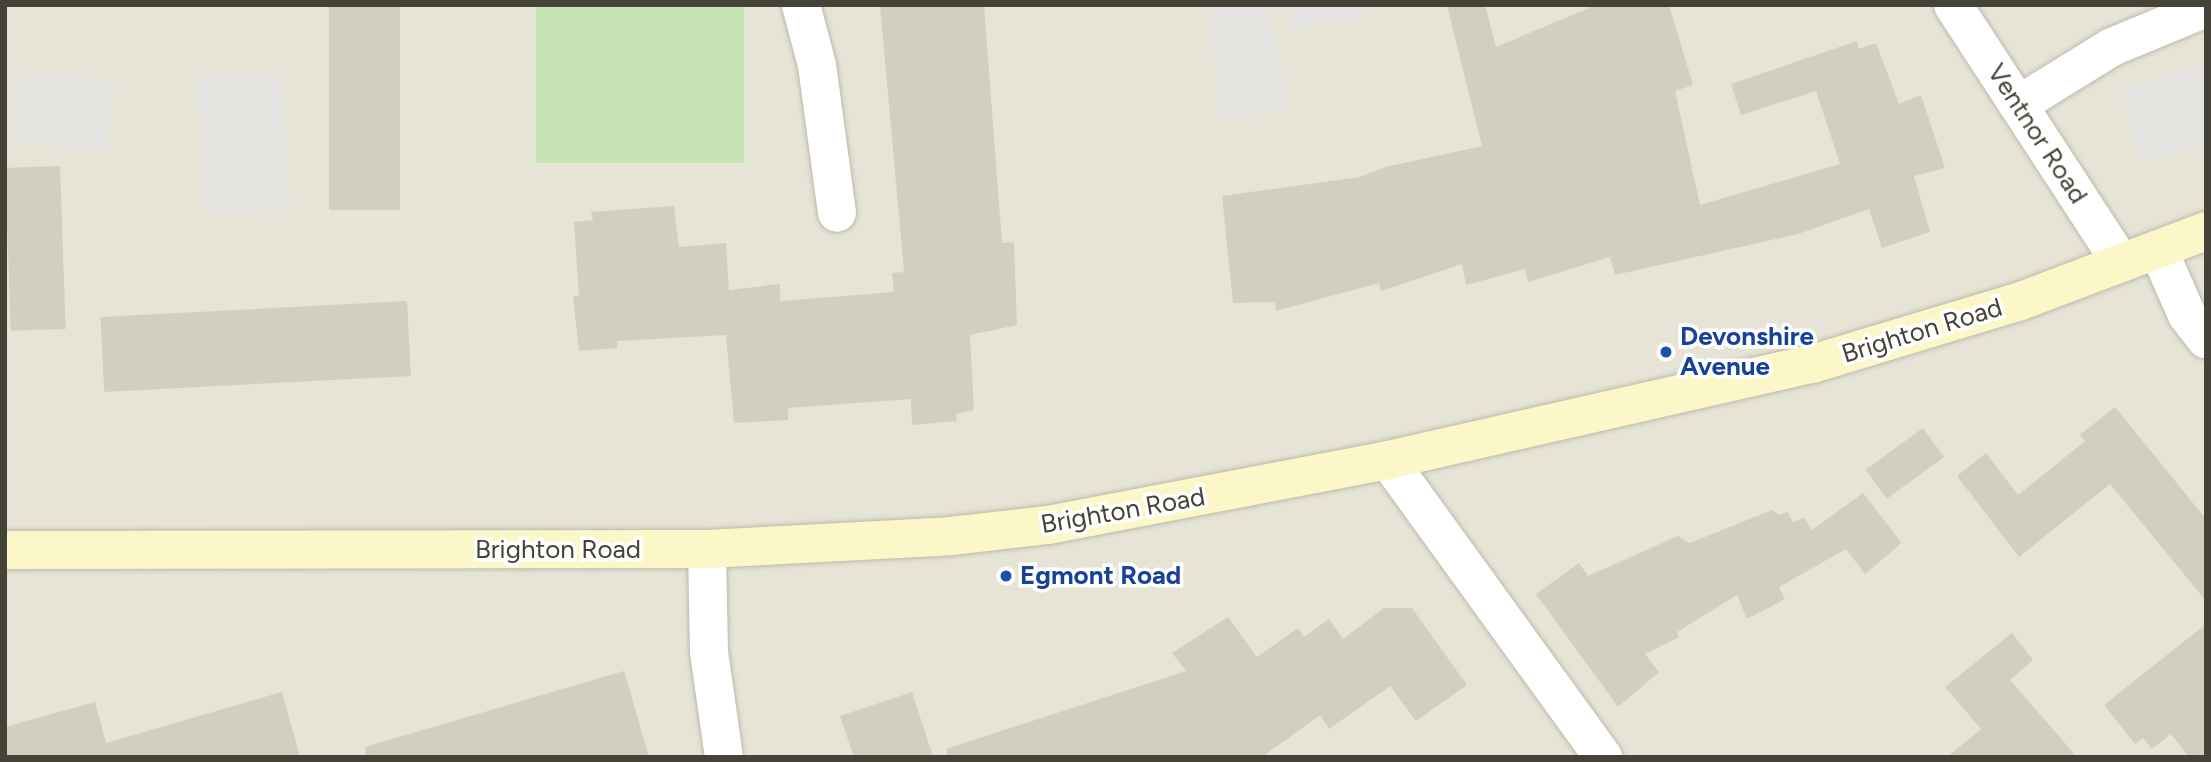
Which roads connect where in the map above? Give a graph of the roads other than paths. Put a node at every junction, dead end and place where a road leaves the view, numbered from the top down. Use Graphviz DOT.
graph roads {
  1 [pos="802,5"];
  2 [pos="1953,5"];
  3 [pos="2206,8"];
  4 [pos="2018,105"];
  5 [pos="837,213"];
  6 [pos="2206,231"];
  7 [pos="2158,249"];
  8 [pos="2121,263"];
  9 [pos="2206,339"];
  10 [pos="1388,460"];
  11 [pos="707,549"];
  12 [pos="5,550"];
  13 [pos="724,757"];
  14 [pos="1603,757"];
  1 -- 5 [label="street"];
  2 -- 4 [label="street, Ventnor Road"];
  3 -- 4 [label="street"];
  4 -- 8 [label="street, Ventnor Road"];
  6 -- 7 [label="main road, Brighton Road"];
  7 -- 8 [label="main road, Brighton Road"];
  7 -- 9 [label="street"];
  8 -- 10 [label="main road, Brighton Road"];
  10 -- 11 [label="main road, Brighton Road"];
  10 -- 14 [label="street"];
  11 -- 12 [label="main road, Brighton Road"];
  11 -- 13 [label="street"];
}
